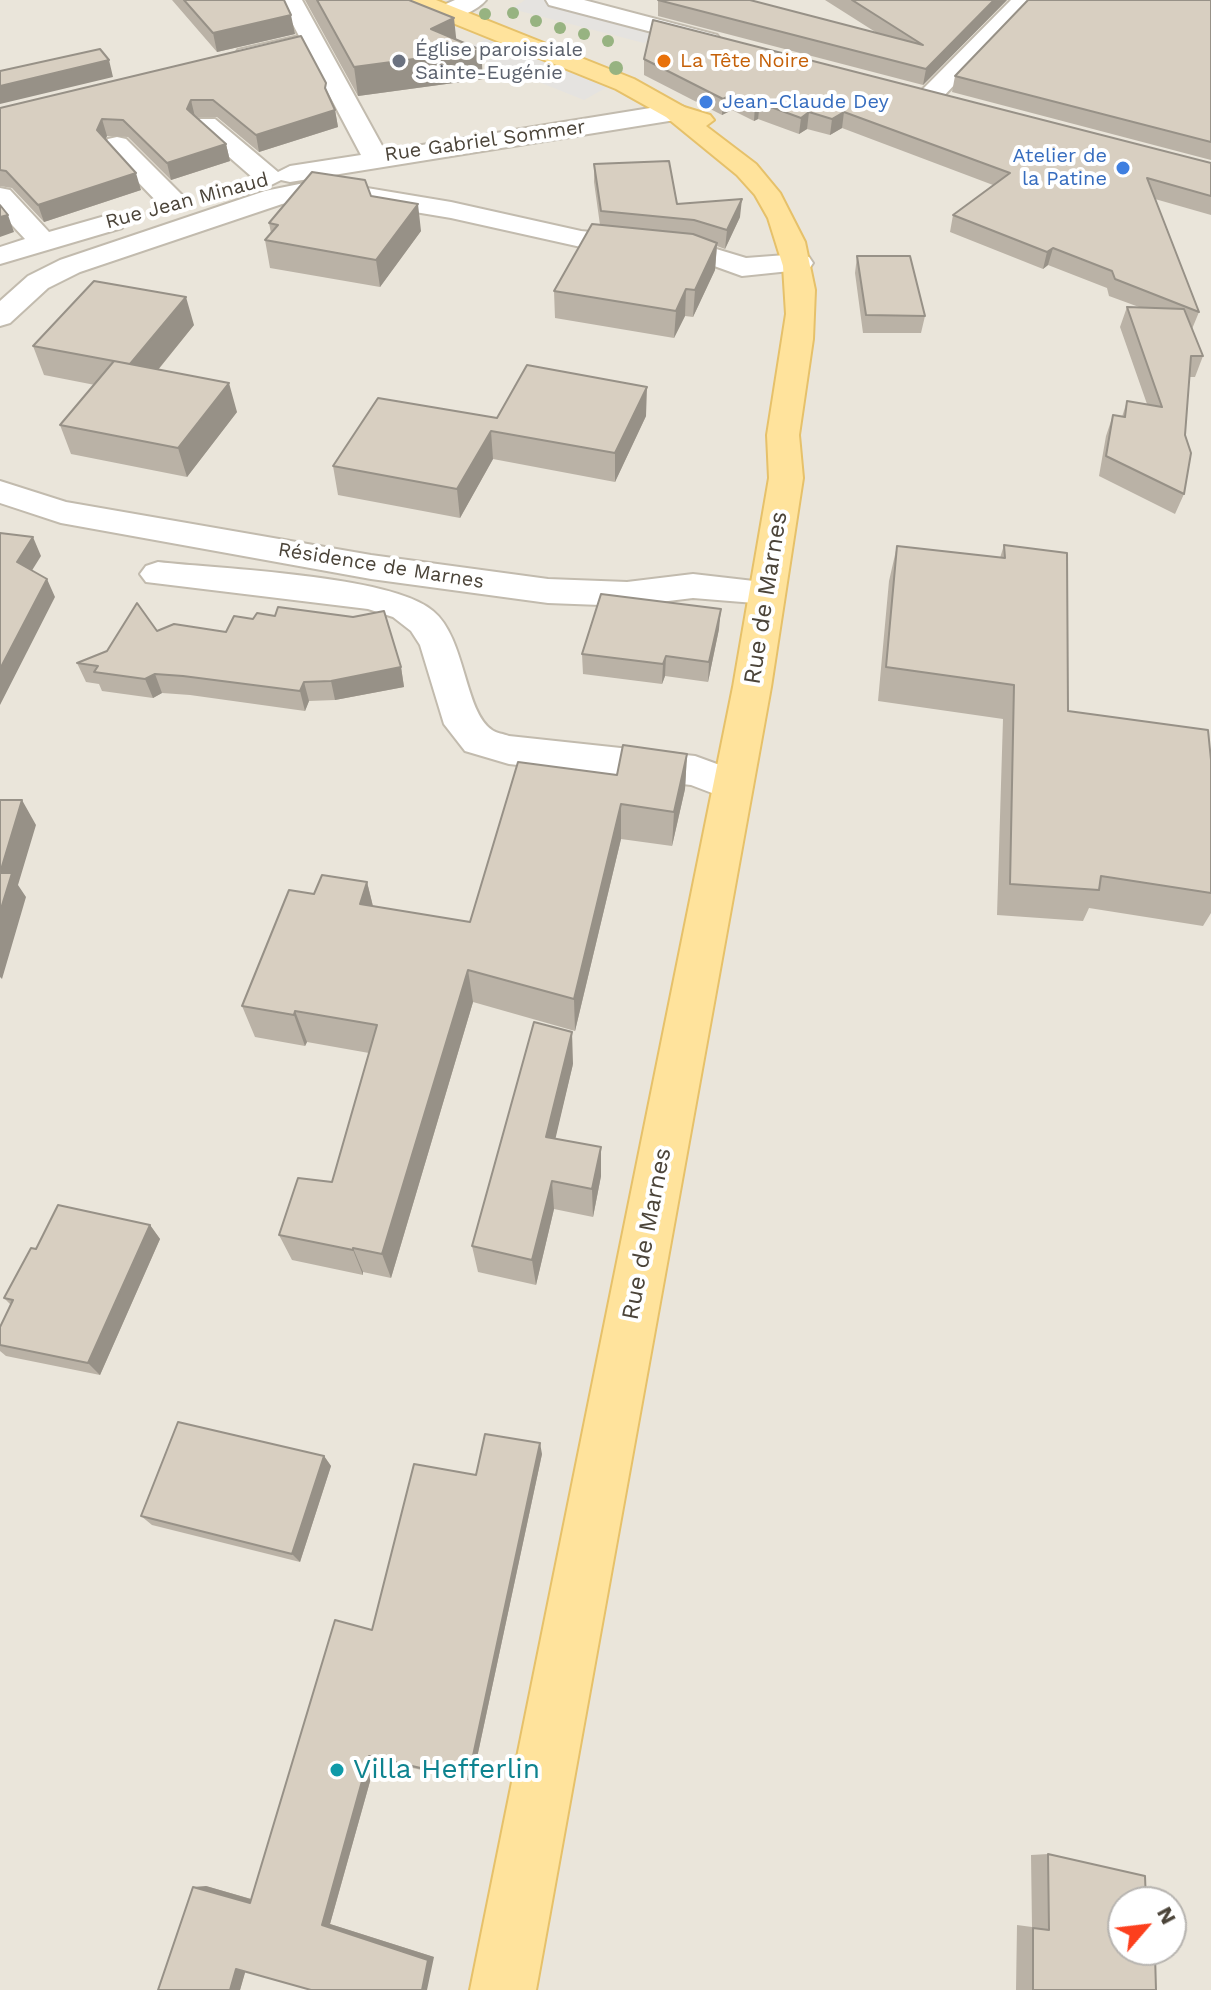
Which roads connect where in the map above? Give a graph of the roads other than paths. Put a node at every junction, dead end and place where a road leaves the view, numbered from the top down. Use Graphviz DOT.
graph roads {
  1 [pos="291,0"];
  2 [pos="416,0"];
  3 [pos="475,0"];
  4 [pos="557,0"];
  5 [pos="1024,0"];
  6 [pos="447,12"];
  7 [pos="313,40"];
  8 [pos="736,47"];
  9 [pos="222,61"];
  10 [pos="900,88"];
  11 [pos="930,96"];
  12 [pos="959,104"];
  13 [pos="675,112"];
  14 [pos="206,124"];
  15 [pos="117,145"];
  16 [pos="376,158"];
  17 [pos="269,178"];
  18 [pos="0,196"];
  19 [pos="173,202"];
  20 [pos="44,243"];
  21 [pos="0,256"];
  22 [pos="799,263"];
  23 [pos="0,317"];
  24 [pos="811,336"];
  25 [pos="0,492"];
  26 [pos="158,574"];
  27 [pos="767,592"];
  28 [pos="733,786"];
  29 [pos="503,1990"];
  1 -- 7 [label="street, Rue Gabriel Sommer"];
  2 -- 6 [label="main road"];
  3 -- 6 [label="street"];
  4 -- 8 [label="street"];
  5 -- 11 [label="street"];
  6 -- 13 [label="main road"];
  7 -- 9 [label="street"];
  7 -- 16 [label="street, Rue Gabriel Sommer"];
  10 -- 11 [label="street"];
  11 -- 12 [label="street"];
  13 -- 16 [label="street, Rue Gabriel Sommer"];
  13 -- 22 [label="main road"];
  13 -- 24 [label="main road"];
  14 -- 17 [label="street"];
  15 -- 19 [label="street"];
  16 -- 17 [label="street, Rue Jean Minaud"];
  17 -- 19 [label="street, Rue Jean Minaud"];
  18 -- 20 [label="street"];
  19 -- 20 [label="street, Rue Jean Minaud"];
  20 -- 21 [label="street, Rue Jean Minaud"];
  22 -- 23 [label="street"];
  22 -- 24 [label="main road"];
  24 -- 27 [label="main road, Rue de Marnes"];
  25 -- 27 [label="street, Résidence de Marnes"];
  26 -- 28 [label="street, Résidence de Marnes"];
  27 -- 28 [label="main road, Rue de Marnes"];
  28 -- 29 [label="main road, Rue de Marnes"];
}
